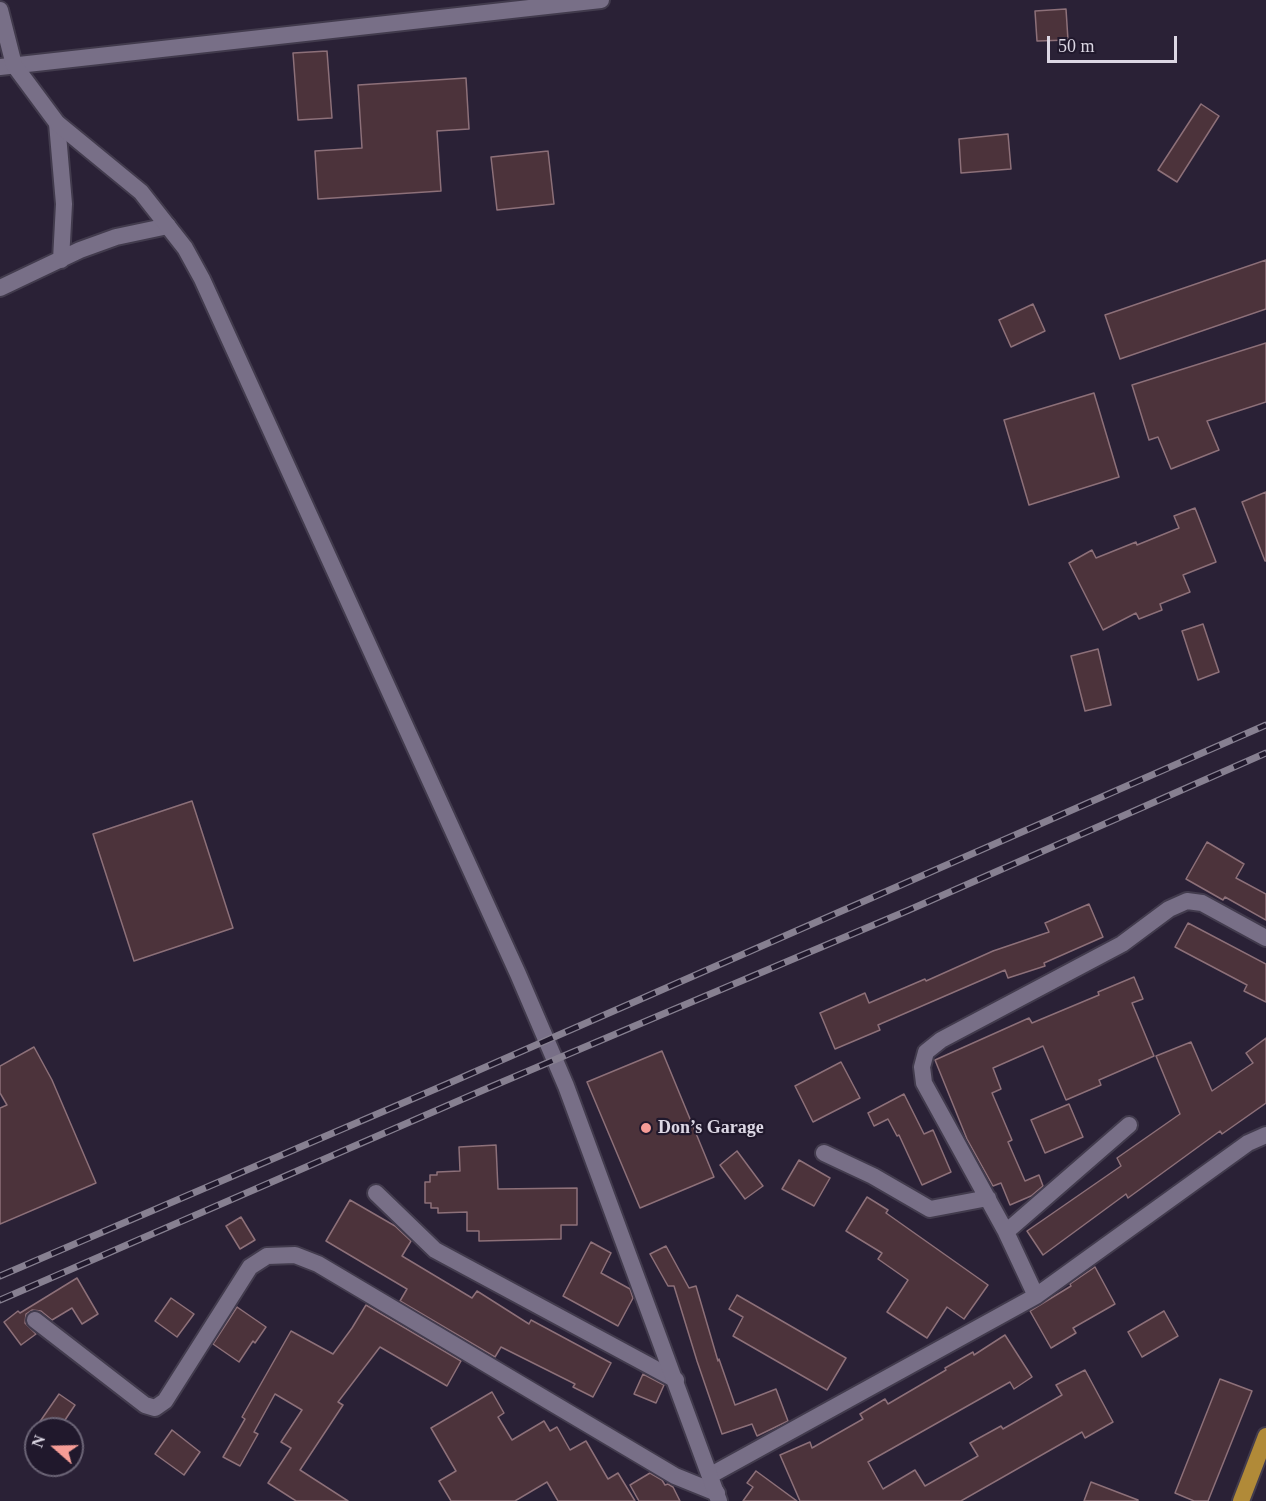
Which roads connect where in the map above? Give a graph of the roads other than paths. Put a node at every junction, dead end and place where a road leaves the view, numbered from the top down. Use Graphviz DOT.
graph roads {
  1 [pos="601,0"];
  2 [pos="0,10"];
  3 [pos="7,66"];
  4 [pos="57,123"];
  5 [pos="168,226"];
  6 [pos="61,260"];
  7 [pos="0,288"];
  8 [pos="1266,938"];
  9 [pos="1129,1125"];
  10 [pos="1266,1135"];
  11 [pos="824,1153"];
  12 [pos="376,1193"];
  13 [pos="988,1198"];
  14 [pos="1006,1232"];
  15 [pos="1036,1296"];
  16 [pos="35,1320"];
  17 [pos="676,1380"];
  18 [pos="1266,1436"];
  19 [pos="711,1475"];
  20 [pos="718,1497"];
  21 [pos="1241,1501"];
  1 -- 3 [label="street"];
  2 -- 3 [label="street"];
  3 -- 4 [label="street"];
  4 -- 5 [label="street"];
  4 -- 6 [label="street"];
  5 -- 6 [label="street"];
  5 -- 17 [label="street"];
  6 -- 7 [label="street"];
  8 -- 13 [label="street"];
  9 -- 14 [label="street"];
  10 -- 15 [label="street"];
  11 -- 13 [label="street"];
  12 -- 17 [label="street"];
  13 -- 14 [label="street"];
  14 -- 15 [label="street"];
  15 -- 19 [label="street"];
  16 -- 20 [label="street"];
  17 -- 19 [label="street"];
  18 -- 21 [label="highway"];
  19 -- 20 [label="street"];
}
